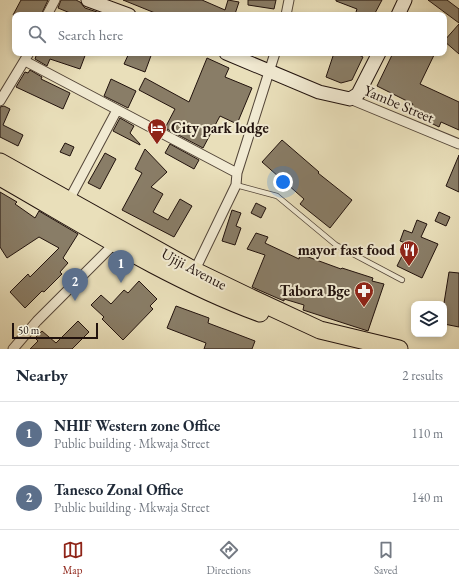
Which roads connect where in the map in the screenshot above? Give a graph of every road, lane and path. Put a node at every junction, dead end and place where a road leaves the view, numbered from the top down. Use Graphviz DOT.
graph roads {
  1 [pos="55,0"];
  2 [pos="88,0"];
  3 [pos="289,0"];
  4 [pos="406,0"];
  5 [pos="49,12"];
  6 [pos="121,12"];
  7 [pos="287,12"];
  8 [pos="400,12"];
  9 [pos="233,56"];
  10 [pos="274,56"];
  11 [pos="377,56"];
  12 [pos="27,57"];
  13 [pos="270,72"];
  14 [pos="350,98"];
  15 [pos="0,101"];
  16 [pos="117,110"];
  17 [pos="459,144"];
  18 [pos="0,162"];
  19 [pos="238,173"];
  20 [pos="0,177"];
  21 [pos="236,185"];
  22 [pos="69,200"];
  23 [pos="120,237"];
  24 [pos="192,277"];
  25 [pos="402,280"];
  26 [pos="13,349"];
  27 [pos="399,349"];
  1 -- 5 [label="street"];
  2 -- 6 [label="street"];
  3 -- 7 [label="street"];
  4 -- 8 [label="street"];
  9 -- 13 [label="street"];
  10 -- 13 [label="street"];
  11 -- 14 [label="street"];
  12 -- 15 [label="street"];
  12 -- 16 [label="street"];
  13 -- 14 [label="street"];
  13 -- 19 [label="street"];
  14 -- 17 [label="street, Yambe Street"];
  16 -- 19 [label="street"];
  16 -- 22 [label="street"];
  18 -- 22 [label="highway, Ujiji Avenue"];
  19 -- 21 [label="street"];
  20 -- 23 [label="highway"];
  21 -- 24 [label="street"];
  21 -- 25 [label="lane"];
  22 -- 23 [label="highway, Ujiji Avenue"];
  23 -- 24 [label="highway, Ujiji Avenue"];
  23 -- 26 [label="street"];
  24 -- 27 [label="highway, Ujiji Avenue"];
}
